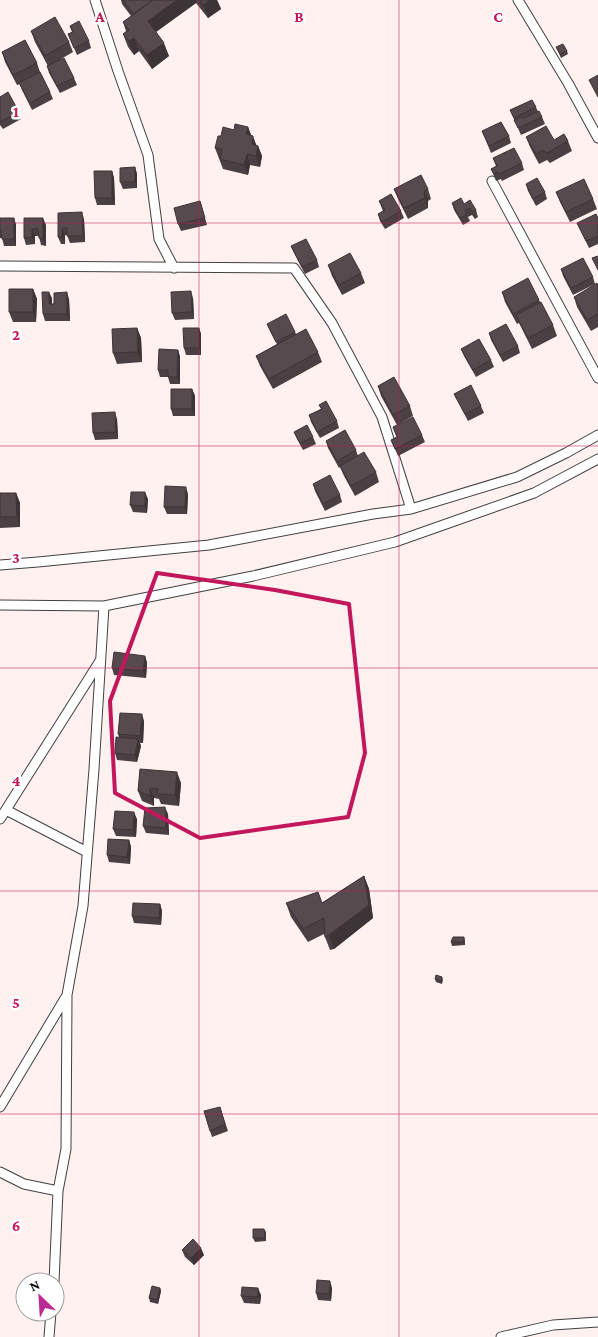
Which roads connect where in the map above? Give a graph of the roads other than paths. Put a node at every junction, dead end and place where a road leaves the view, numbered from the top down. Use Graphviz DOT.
graph roads {
  1 [pos="95,0"];
  2 [pos="518,0"];
  3 [pos="598,138"];
  4 [pos="492,181"];
  5 [pos="0,266"];
  6 [pos="174,268"];
  7 [pos="598,378"];
  8 [pos="598,435"];
  9 [pos="598,459"];
  10 [pos="411,508"];
  11 [pos="0,565"];
  12 [pos="0,605"];
  13 [pos="104,606"];
  14 [pos="101,660"];
  15 [pos="6,810"];
  16 [pos="0,819"];
  17 [pos="87,852"];
  18 [pos="67,995"];
  19 [pos="0,1107"];
  20 [pos="0,1172"];
  21 [pos="58,1191"];
  22 [pos="54,1272"];
  23 [pos="50,1322"];
  24 [pos="598,1322"];
  25 [pos="49,1337"];
  26 [pos="501,1337"];
  1 -- 6 [label="street"];
  2 -- 3 [label="street"];
  4 -- 7 [label="street"];
  5 -- 6 [label="street"];
  6 -- 10 [label="street"];
  8 -- 10 [label="street"];
  9 -- 13 [label="street"];
  10 -- 11 [label="street"];
  12 -- 13 [label="street"];
  13 -- 14 [label="street"];
  14 -- 15 [label="street"];
  14 -- 17 [label="street"];
  15 -- 16 [label="street"];
  15 -- 17 [label="street"];
  17 -- 18 [label="street"];
  18 -- 19 [label="street"];
  18 -- 21 [label="street"];
  20 -- 21 [label="street"];
  21 -- 22 [label="street"];
  23 -- 25 [label="street"];
  24 -- 26 [label="street"];
}
